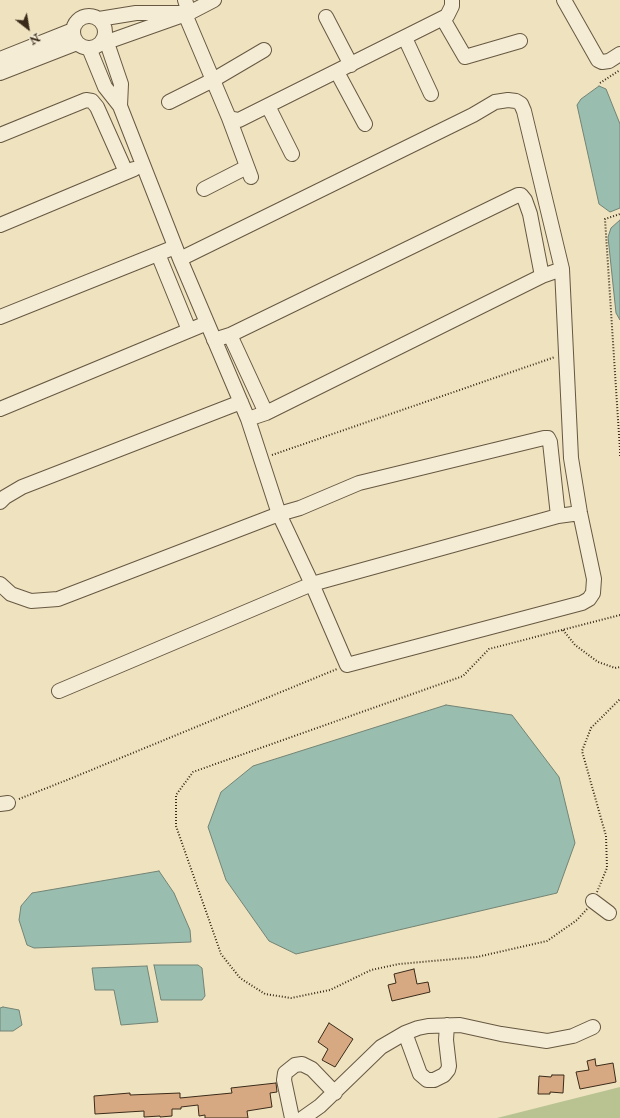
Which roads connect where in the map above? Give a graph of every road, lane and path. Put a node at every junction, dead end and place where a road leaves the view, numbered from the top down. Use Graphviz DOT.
graph roads {
  1 [pos="214,0"];
  2 [pos="452,0"];
  3 [pos="564,0"];
  4 [pos="186,9"];
  5 [pos="326,17"];
  6 [pos="99,19"];
  7 [pos="443,19"];
  8 [pos="405,38"];
  9 [pos="106,40"];
  10 [pos="80,41"];
  11 [pos="520,41"];
  12 [pos="264,50"];
  13 [pos="620,54"];
  14 [pos="0,59"];
  15 [pos="351,65"];
  16 [pos="620,70"];
  17 [pos="337,72"];
  18 [pos="0,73"];
  19 [pos="213,80"];
  20 [pos="600,83"];
  21 [pos="431,94"];
  22 [pos="169,102"];
  23 [pos="120,106"];
  24 [pos="268,106"];
  25 [pos="229,118"];
  26 [pos="365,124"];
  27 [pos="0,135"];
  28 [pos="292,154"];
  29 [pos="144,165"];
  30 [pos="126,172"];
  31 [pos="204,189"];
  32 [pos="620,214"];
  33 [pos="0,225"];
  34 [pos="177,253"];
  35 [pos="158,254"];
  36 [pos="562,269"];
  37 [pos="542,276"];
  38 [pos="0,318"];
  39 [pos="207,323"];
  40 [pos="189,330"];
  41 [pos="230,335"];
  42 [pos="214,340"];
  43 [pos="566,354"];
  44 [pos="241,402"];
  45 [pos="0,409"];
  46 [pos="266,413"];
  47 [pos="248,419"];
  48 [pos="620,449"];
  49 [pos="620,458"];
  50 [pos="261,459"];
  51 [pos="0,502"];
  52 [pos="580,513"];
  53 [pos="279,514"];
  54 [pos="558,516"];
  55 [pos="0,584"];
  56 [pos="312,584"];
  57 [pos="620,615"];
  58 [pos="563,630"];
  59 [pos="347,665"];
  60 [pos="620,667"];
  61 [pos="59,691"];
  62 [pos="620,699"];
  63 [pos="4,803"];
  64 [pos="594,901"];
  65 [pos="609,913"];
  66 [pos="446,1025"];
  67 [pos="592,1027"];
  68 [pos="405,1033"];
  69 [pos="335,1093"];
  70 [pos="292,1118"];
  71 [pos="303,1118"];
  1 -- 4 [label="street"];
  2 -- 7 [label="street"];
  3 -- 13 [label="street"];
  4 -- 6 [label="street"];
  4 -- 9 [label="street"];
  4 -- 19 [label="street"];
  5 -- 15 [label="street"];
  6 -- 9 [label="street"];
  6 -- 10 [label="street"];
  7 -- 8 [label="street"];
  7 -- 11 [label="street"];
  8 -- 15 [label="street"];
  8 -- 21 [label="street"];
  9 -- 10 [label="street"];
  9 -- 23 [label="street"];
  10 -- 14 [label="street"];
  10 -- 18 [label="street"];
  10 -- 23 [label="street"];
  12 -- 19 [label="street"];
  15 -- 17 [label="street"];
  16 -- 20 [label="path"];
  17 -- 24 [label="street"];
  17 -- 26 [label="street"];
  19 -- 22 [label="street"];
  19 -- 25 [label="street"];
  23 -- 29 [label="street"];
  24 -- 25 [label="street"];
  24 -- 28 [label="street"];
  25 -- 31 [label="street"];
  27 -- 30 [label="street"];
  29 -- 30 [label="street"];
  29 -- 34 [label="street"];
  30 -- 33 [label="street"];
  32 -- 48 [label="path"];
  34 -- 35 [label="street"];
  34 -- 36 [label="street"];
  34 -- 39 [label="street"];
  35 -- 38 [label="street"];
  35 -- 40 [label="street"];
  36 -- 37 [label="street"];
  36 -- 43 [label="street"];
  37 -- 41 [label="street"];
  37 -- 46 [label="street"];
  39 -- 40 [label="street"];
  39 -- 42 [label="street"];
  40 -- 45 [label="street"];
  41 -- 42 [label="street"];
  41 -- 46 [label="street"];
  42 -- 44 [label="street"];
  43 -- 50 [label="path"];
  43 -- 52 [label="street"];
  44 -- 47 [label="street"];
  44 -- 51 [label="street"];
  46 -- 47 [label="street"];
  47 -- 50 [label="street"];
  48 -- 49 [label="path"];
  50 -- 53 [label="street"];
  52 -- 54 [label="street"];
  52 -- 59 [label="street"];
  53 -- 54 [label="street"];
  53 -- 55 [label="street"];
  53 -- 56 [label="street"];
  54 -- 56 [label="street"];
  56 -- 59 [label="street"];
  56 -- 61 [label="street"];
  57 -- 58 [label="path"];
  58 -- 60 [label="path"];
  58 -- 64 [label="path"];
  59 -- 63 [label="path"];
  62 -- 64 [label="path"];
  64 -- 65 [label="street"];
  66 -- 67 [label="street"];
  66 -- 68 [label="street"];
  66 -- 68 [label="street"];
  68 -- 69 [label="street"];
  69 -- 70 [label="street"];
  69 -- 71 [label="street"];
}
